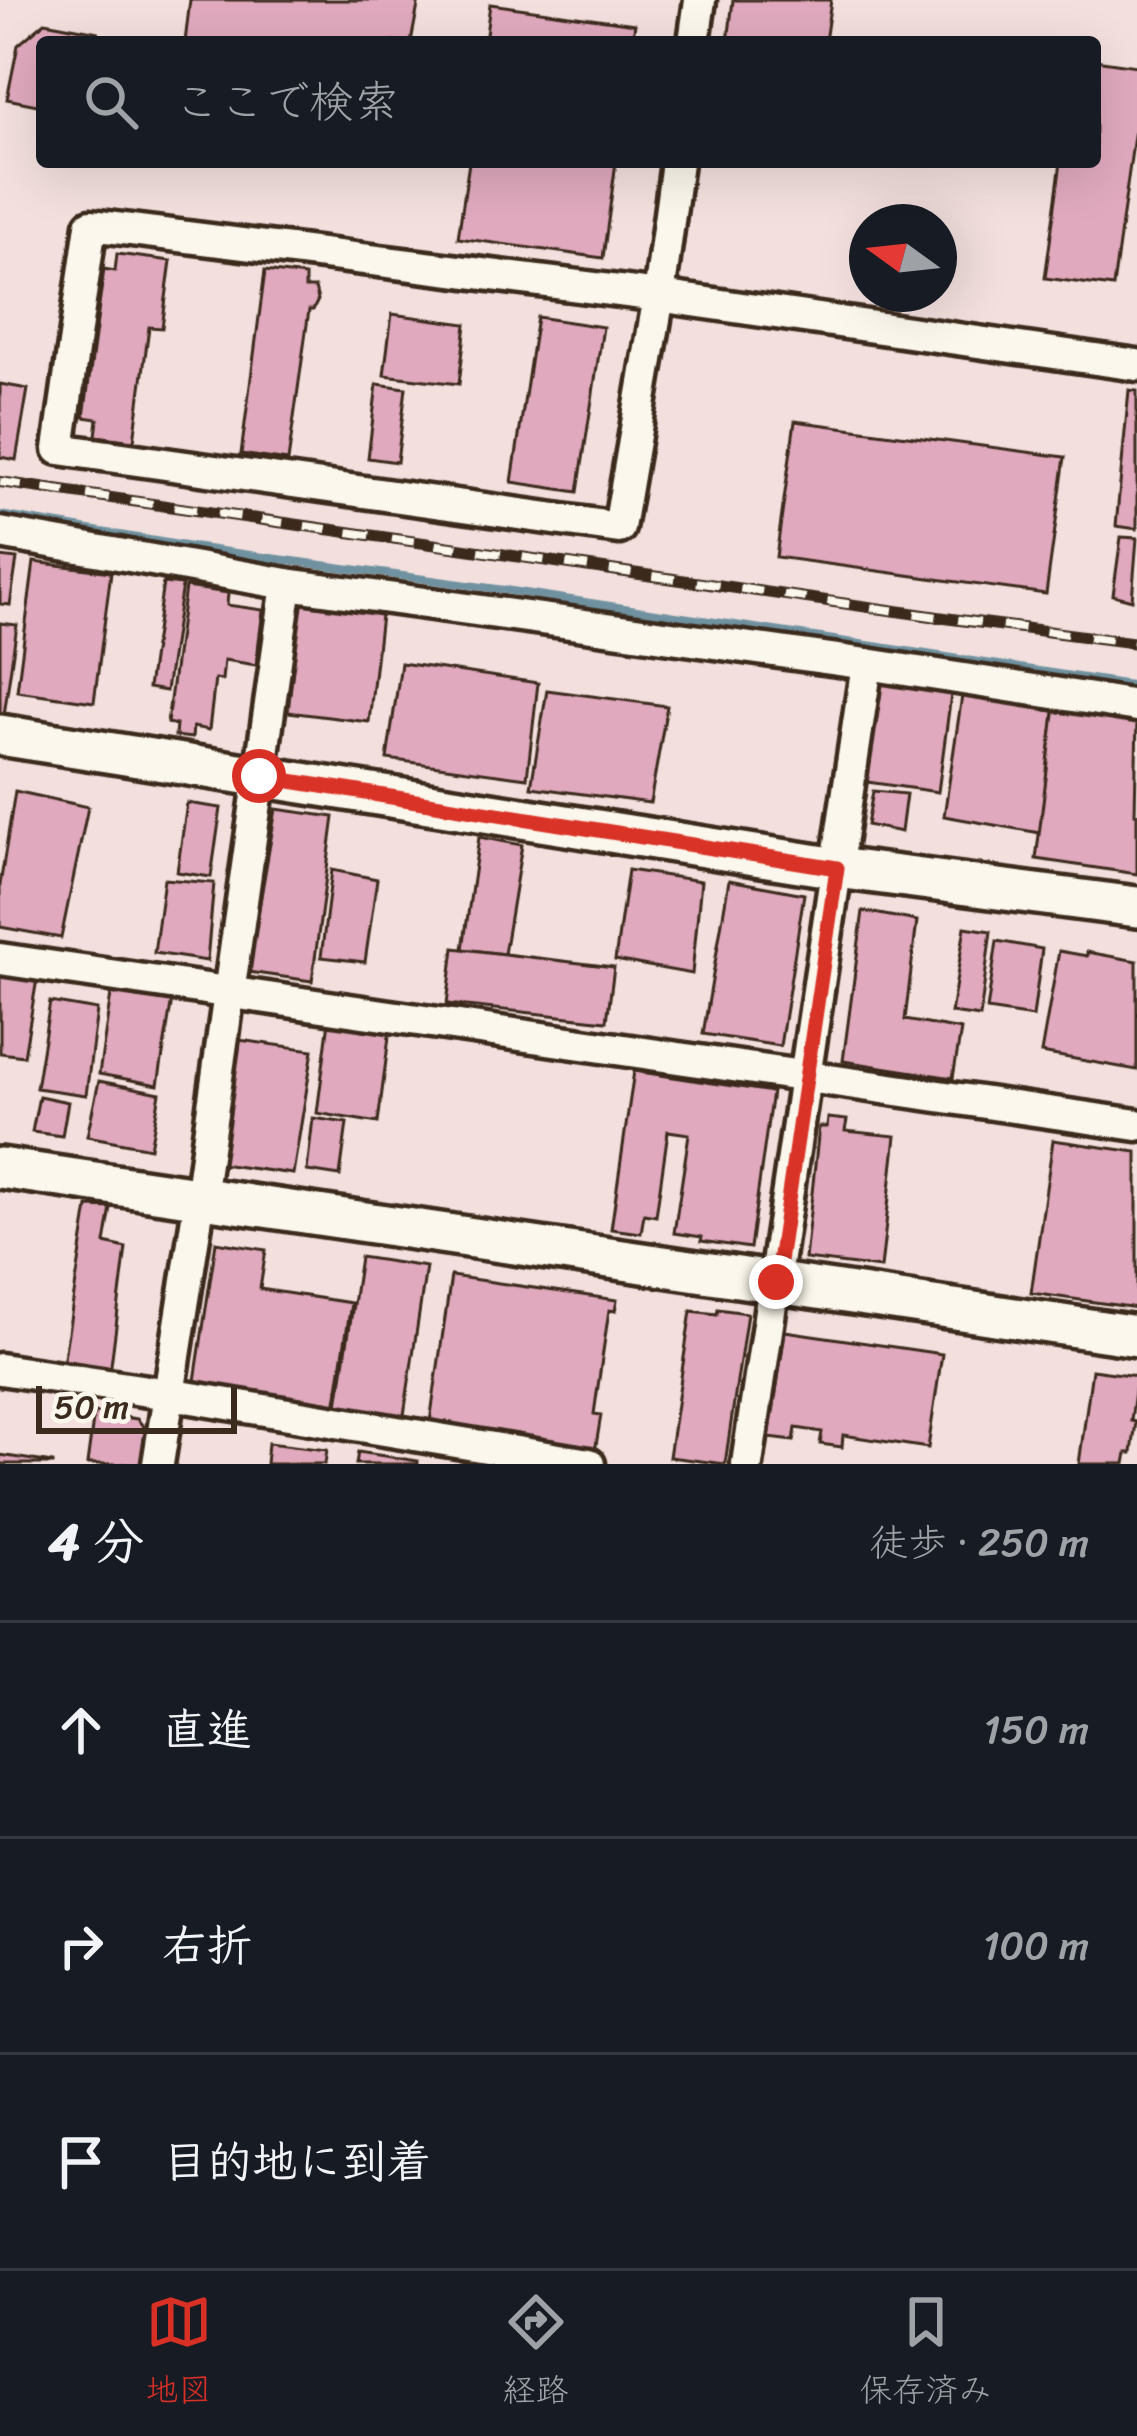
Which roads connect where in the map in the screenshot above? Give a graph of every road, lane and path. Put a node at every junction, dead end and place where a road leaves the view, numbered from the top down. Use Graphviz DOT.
graph roads {
  1 [pos="700,0"];
  2 [pos="695,36"];
  3 [pos="676,168"];
  4 [pos="659,296"];
  5 [pos="1137,365"];
  6 [pos="0,533"];
  7 [pos="287,584"];
  8 [pos="867,664"];
  9 [pos="1137,706"];
  10 [pos="0,735"];
  11 [pos="259,776"];
  12 [pos="837,868"];
  13 [pos="1137,907"];
  14 [pos="0,959"];
  15 [pos="228,991"];
  16 [pos="805,1078"];
  17 [pos="1137,1125"];
  18 [pos="0,1168"];
  19 [pos="200,1198"];
  20 [pos="776,1282"];
  21 [pos="1137,1336"];
  22 [pos="0,1369"];
  23 [pos="168,1394"];
  24 [pos="158,1464"];
  25 [pos="589,1464"];
  26 [pos="747,1464"];
  1 -- 2 [label="street"];
  3 -- 4 [label="street"];
  4 -- 4 [label="street"];
  4 -- 5 [label="street"];
  6 -- 7 [label="street"];
  7 -- 8 [label="street"];
  7 -- 11 [label="street"];
  8 -- 9 [label="street"];
  8 -- 12 [label="street"];
  10 -- 11 [label="street"];
  11 -- 12 [label="street"];
  11 -- 15 [label="street"];
  12 -- 13 [label="street"];
  12 -- 16 [label="street"];
  14 -- 15 [label="street"];
  15 -- 16 [label="street"];
  15 -- 19 [label="street"];
  16 -- 17 [label="street"];
  16 -- 20 [label="street"];
  18 -- 19 [label="street"];
  19 -- 20 [label="street"];
  19 -- 23 [label="street"];
  20 -- 21 [label="street"];
  20 -- 26 [label="street"];
  22 -- 23 [label="street"];
  23 -- 24 [label="street"];
  23 -- 25 [label="street"];
}
